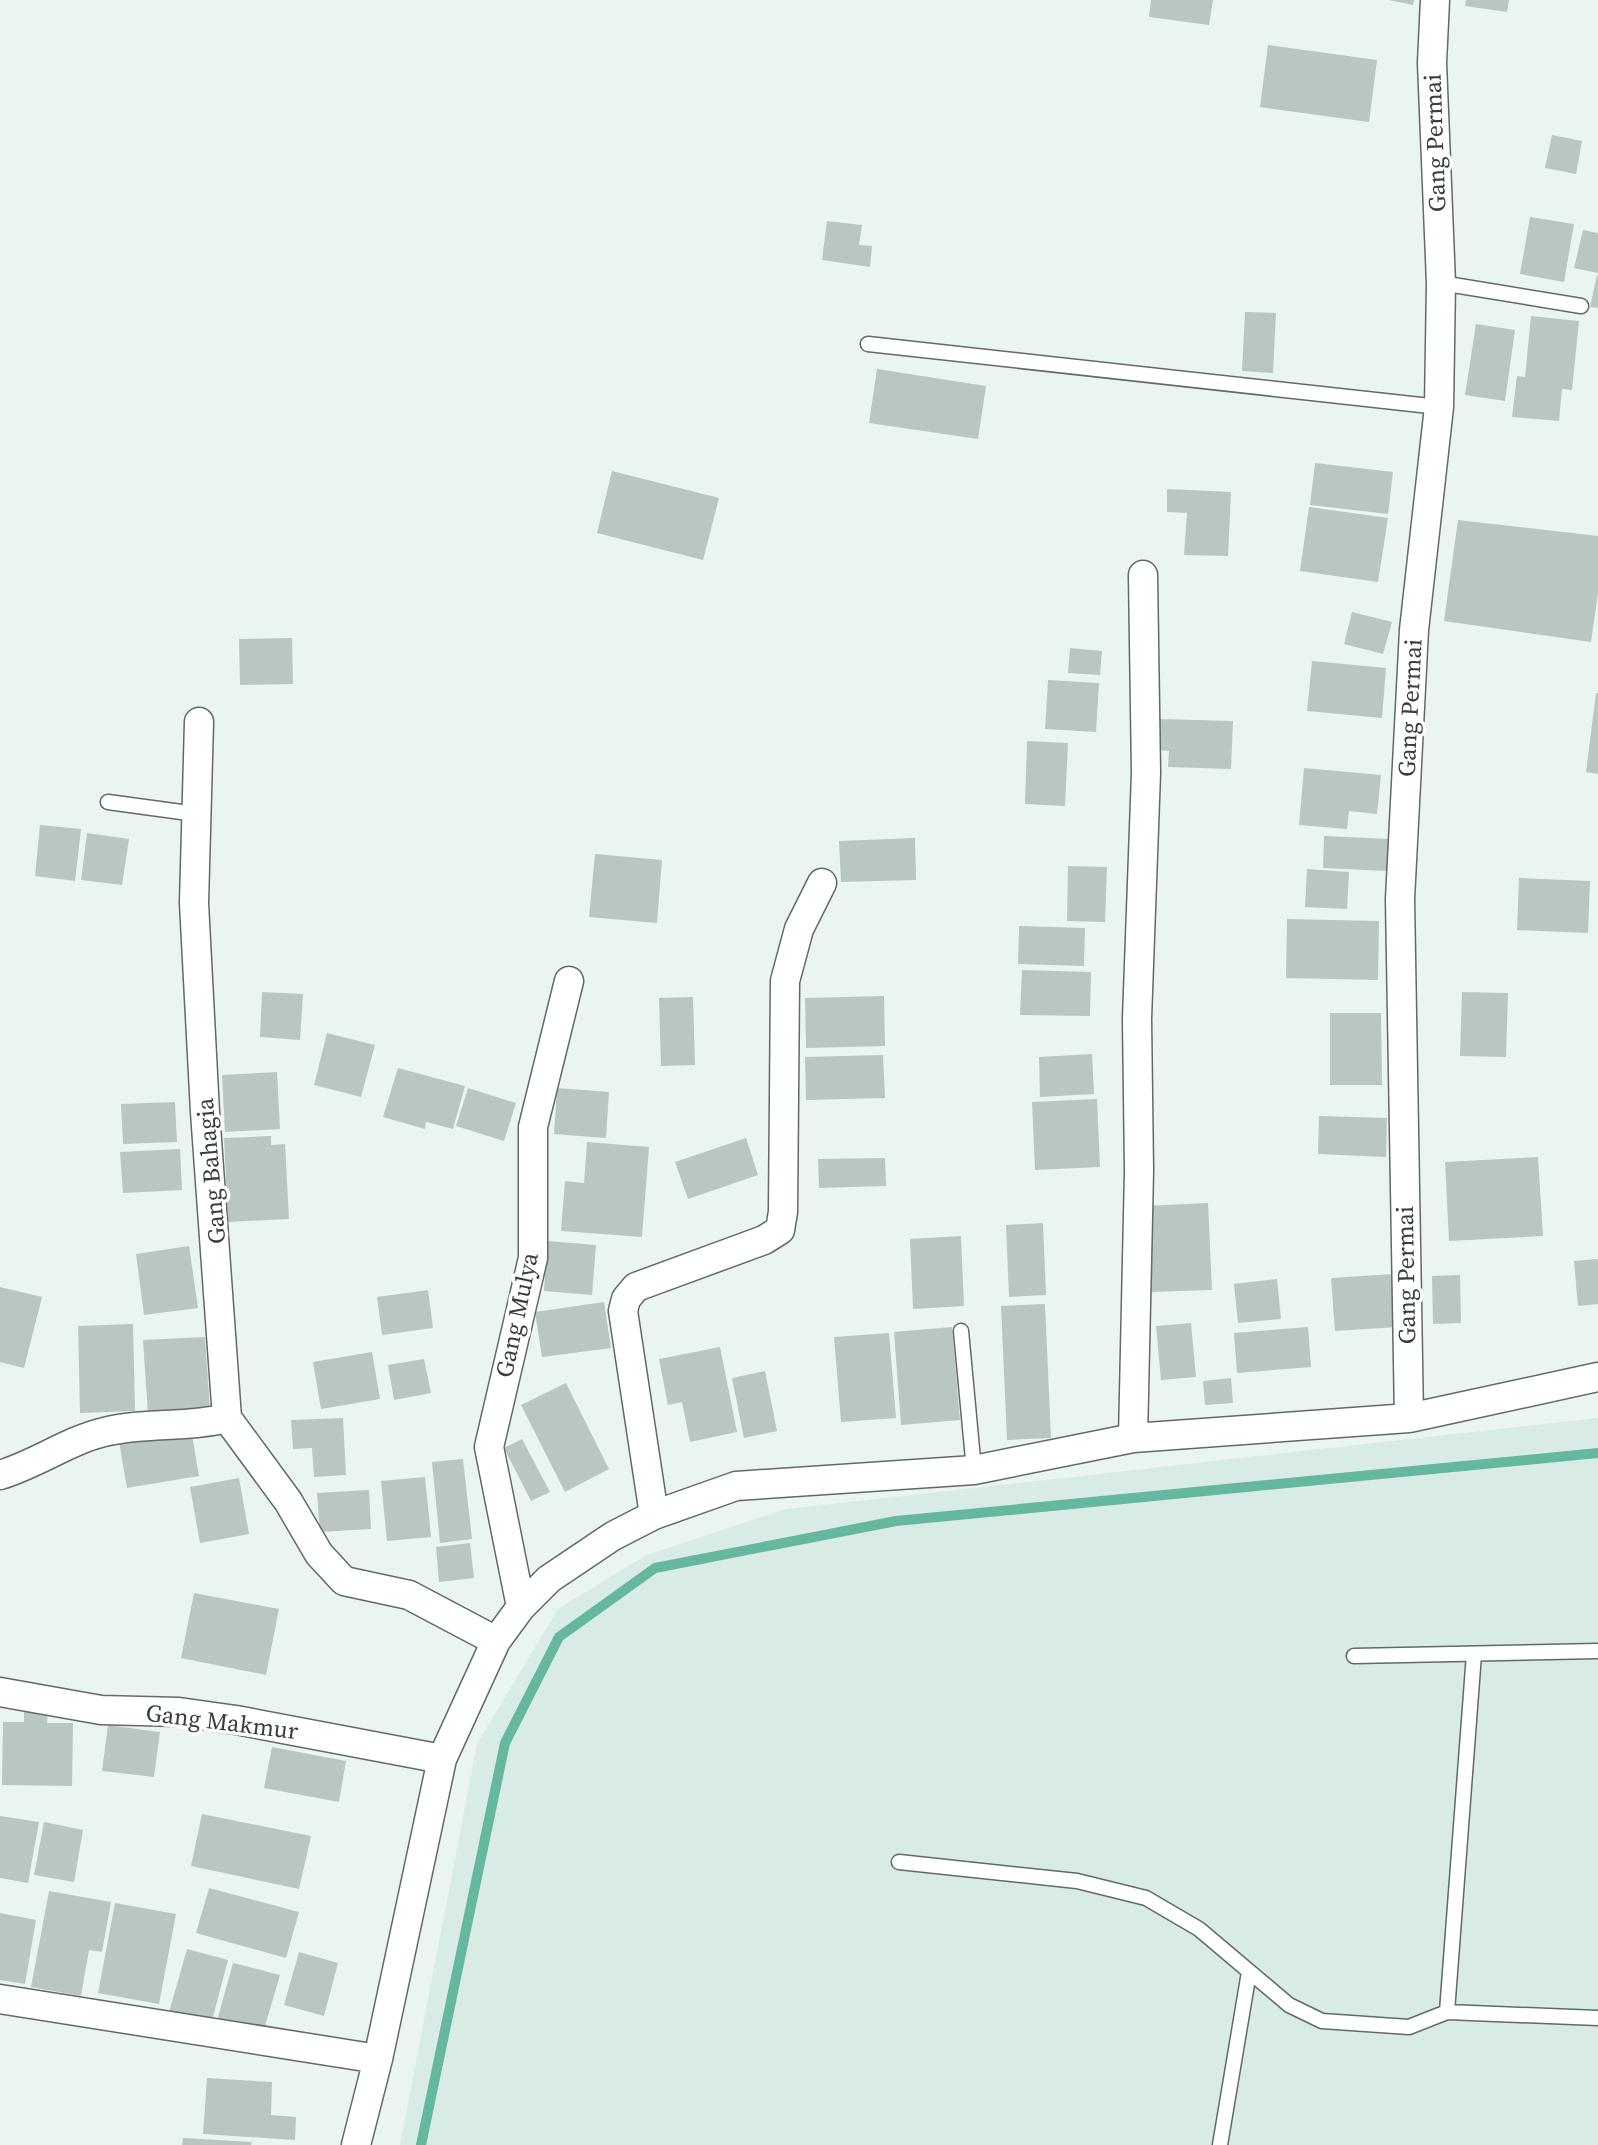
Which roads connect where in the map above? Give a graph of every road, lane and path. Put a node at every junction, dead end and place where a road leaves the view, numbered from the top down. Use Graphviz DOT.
graph roads {
  1 [pos="1435,0"];
  2 [pos="1441,283"];
  3 [pos="1581,306"];
  4 [pos="868,344"];
  5 [pos="1439,407"];
  6 [pos="1143,575"];
  7 [pos="199,722"];
  8 [pos="108,802"];
  9 [pos="196,814"];
  10 [pos="822,883"];
  11 [pos="569,981"];
  12 [pos="961,1331"];
  13 [pos="1598,1377"];
  14 [pos="228,1418"];
  15 [pos="1409,1418"];
  16 [pos="1133,1438"];
  17 [pos="974,1470"];
  18 [pos="0,1475"];
  19 [pos="654,1515"];
  20 [pos="521,1607"];
  21 [pos="496,1641"];
  22 [pos="1598,1651"];
  23 [pos="1474,1654"];
  24 [pos="1354,1656"];
  25 [pos="0,1692"];
  26 [pos="442,1759"];
  27 [pos="899,1862"];
  28 [pos="1249,1972"];
  29 [pos="0,1998"];
  30 [pos="1447,2012"];
  31 [pos="1598,2018"];
  32 [pos="378,2059"];
  33 [pos="352,2144"];
  34 [pos="1220,2145"];
  1 -- 2 [label="street, Gang Permai"];
  2 -- 3 [label="lane"];
  2 -- 5 [label="street, Gang Permai"];
  4 -- 5 [label="lane"];
  5 -- 15 [label="street, Gang Permai"];
  6 -- 16 [label="street"];
  7 -- 9 [label="street, Gang Bahagia"];
  8 -- 9 [label="lane"];
  9 -- 14 [label="street, Gang Bahagia"];
  10 -- 19 [label="street"];
  11 -- 20 [label="street, Gang Mulya"];
  12 -- 17 [label="lane"];
  13 -- 15 [label="street"];
  14 -- 18 [label="street"];
  14 -- 21 [label="street"];
  15 -- 16 [label="street"];
  16 -- 17 [label="street"];
  17 -- 19 [label="street"];
  19 -- 20 [label="street"];
  20 -- 21 [label="street"];
  21 -- 26 [label="street"];
  22 -- 23 [label="lane"];
  23 -- 24 [label="lane"];
  23 -- 30 [label="lane"];
  25 -- 26 [label="street, Gang Makmur"];
  26 -- 32 [label="street"];
  27 -- 28 [label="lane"];
  28 -- 30 [label="lane"];
  28 -- 34 [label="lane"];
  29 -- 32 [label="street"];
  30 -- 31 [label="lane"];
  32 -- 33 [label="street"];
}
